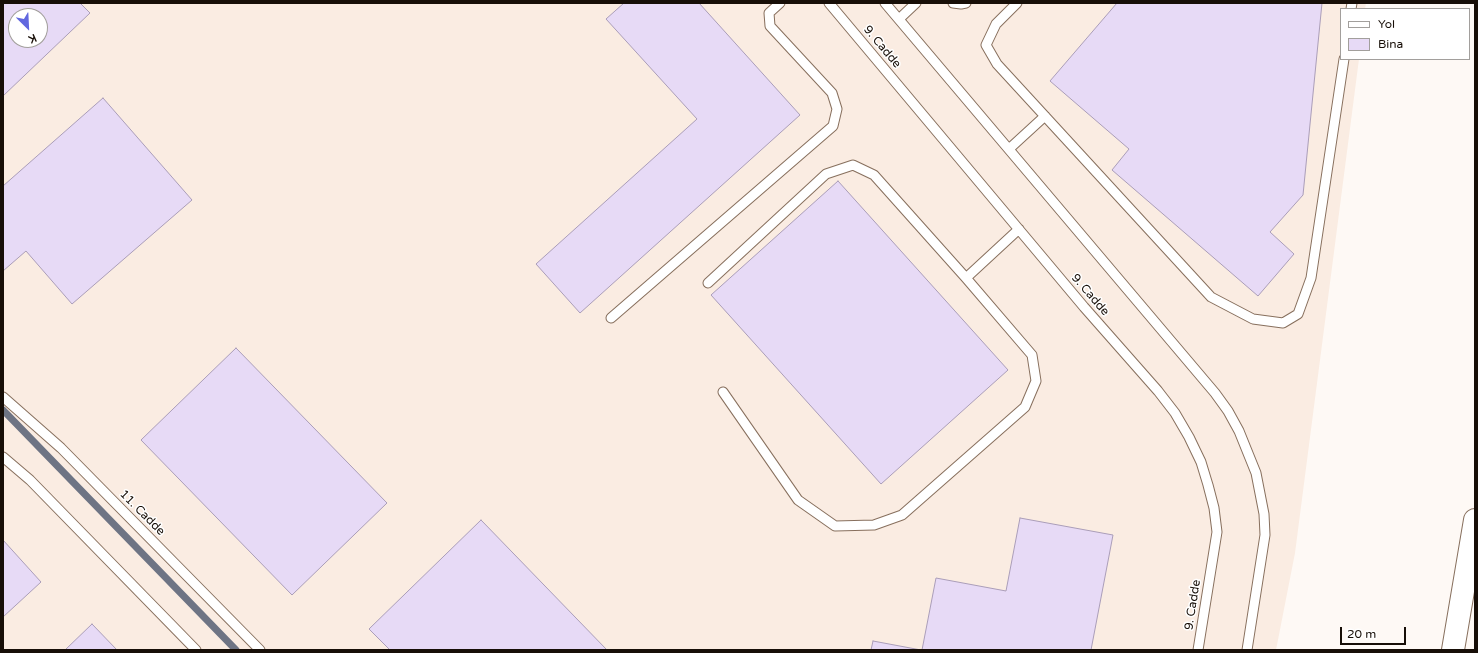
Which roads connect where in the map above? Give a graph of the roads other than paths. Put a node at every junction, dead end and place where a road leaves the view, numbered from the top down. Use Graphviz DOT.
graph roads {
  1 [pos="780,3"];
  2 [pos="829,3"];
  3 [pos="885,3"];
  4 [pos="916,3"];
  5 [pos="953,3"];
  6 [pos="966,3"];
  7 [pos="1016,3"];
  8 [pos="899,19"];
  9 [pos="1344,60"];
  10 [pos="1045,116"];
  11 [pos="1009,149"];
  12 [pos="1019,229"];
  13 [pos="966,278"];
  14 [pos="708,283"];
  15 [pos="611,318"];
  16 [pos="723,392"];
  17 [pos="3,396"];
  18 [pos="3,456"];
  19 [pos="1475,520"];
  20 [pos="196,650"];
  21 [pos="260,650"];
  22 [pos="1198,650"];
  23 [pos="1247,650"];
  24 [pos="1452,650"];
  1 -- 15 [label="lane"];
  2 -- 12 [label="lane, 9. Cadde"];
  3 -- 8 [label="lane"];
  4 -- 8 [label="lane"];
  5 -- 6 [label="lane"];
  7 -- 10 [label="lane"];
  8 -- 11 [label="lane"];
  9 -- 10 [label="lane"];
  10 -- 11 [label="lane"];
  11 -- 23 [label="lane"];
  12 -- 13 [label="lane"];
  12 -- 22 [label="lane, 9. Cadde"];
  13 -- 14 [label="lane"];
  13 -- 16 [label="lane"];
  17 -- 21 [label="lane, 11. Cadde"];
  18 -- 20 [label="lane"];
  19 -- 24 [label="street"];
}
